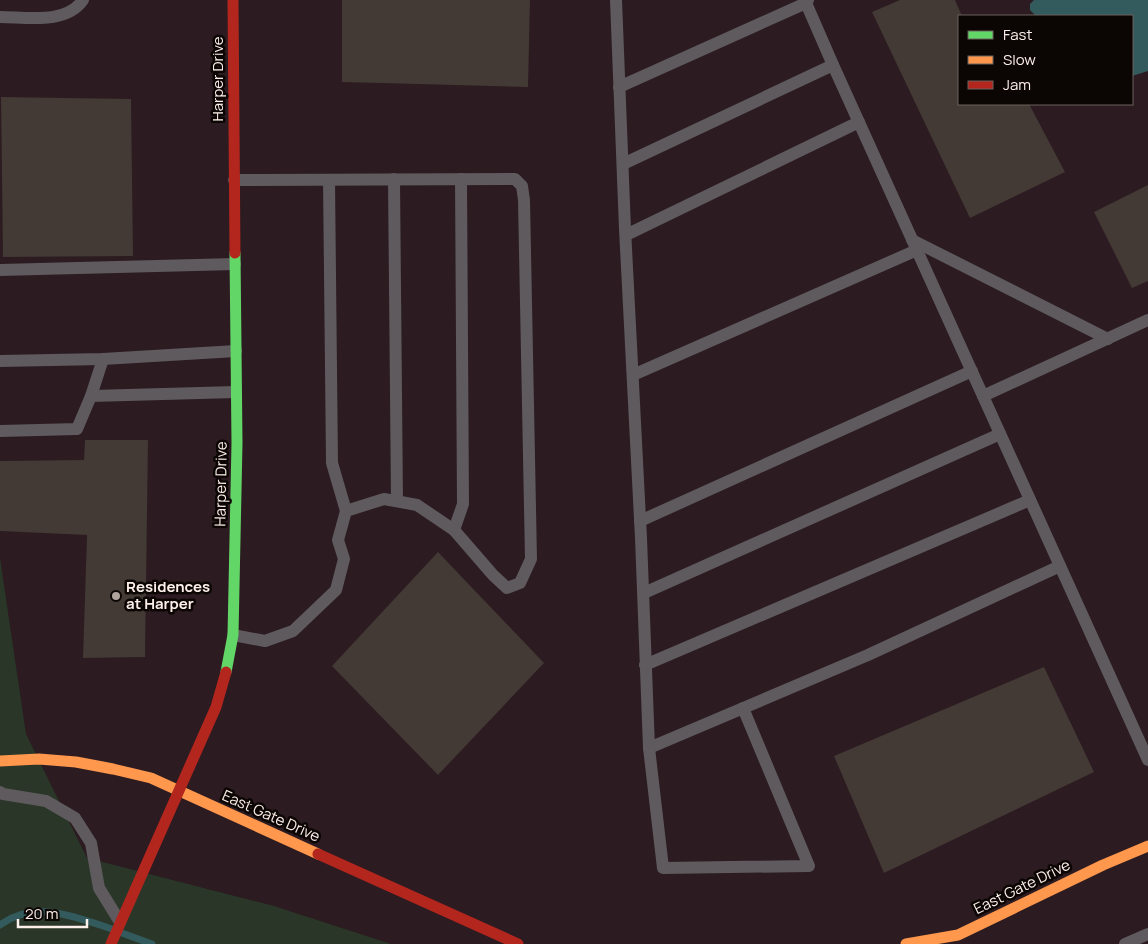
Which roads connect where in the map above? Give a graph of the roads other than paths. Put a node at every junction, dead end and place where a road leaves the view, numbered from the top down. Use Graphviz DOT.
graph roads {
  1 [pos="83,0"];
  2 [pos="233,0"];
  3 [pos="616,0"];
  4 [pos="806,1"];
  5 [pos="0,17"];
  6 [pos="833,65"];
  7 [pos="619,87"];
  8 [pos="859,122"];
  9 [pos="623,164"];
  10 [pos="394,179"];
  11 [pos="462,179"];
  12 [pos="234,180"];
  13 [pos="329,180"];
  14 [pos="626,235"];
  15 [pos="915,245"];
  16 [pos="235,264"];
  17 [pos="0,270"];
  18 [pos="1148,320"];
  19 [pos="1108,339"];
  20 [pos="236,352"];
  21 [pos="103,359"];
  22 [pos="0,362"];
  23 [pos="972,371"];
  24 [pos="633,375"];
  25 [pos="236,392"];
  26 [pos="91,396"];
  27 [pos="983,396"];
  28 [pos="0,431"];
  29 [pos="1000,434"];
  30 [pos="1030,500"];
  31 [pos="397,501"];
  32 [pos="346,511"];
  33 [pos="640,520"];
  34 [pos="454,530"];
  35 [pos="1060,566"];
  36 [pos="644,593"];
  37 [pos="233,636"];
  38 [pos="645,665"];
  39 [pos="743,708"];
  40 [pos="1145,747"];
  41 [pos="648,748"];
  42 [pos="1148,760"];
  43 [pos="0,761"];
  44 [pos="179,791"];
  45 [pos="0,792"];
  46 [pos="1148,846"];
  47 [pos="120,922"];
  48 [pos="1148,934"];
  49 [pos="111,944"];
  50 [pos="518,944"];
  51 [pos="906,944"];
  52 [pos="1125,944"];
  1 -- 5 [label="lane"];
  2 -- 12 [label="street, Harper Drive"];
  3 -- 7 [label="lane"];
  4 -- 6 [label="lane"];
  4 -- 7 [label="lane"];
  6 -- 8 [label="lane"];
  6 -- 9 [label="lane"];
  7 -- 9 [label="lane"];
  8 -- 14 [label="lane"];
  8 -- 15 [label="lane"];
  9 -- 14 [label="lane"];
  10 -- 11 [label="lane"];
  10 -- 13 [label="lane"];
  10 -- 31 [label="lane"];
  11 -- 34 [label="lane"];
  11 -- 34 [label="lane"];
  12 -- 13 [label="lane"];
  12 -- 16 [label="street, Harper Drive"];
  13 -- 32 [label="lane"];
  14 -- 24 [label="lane"];
  15 -- 19 [label="lane"];
  15 -- 23 [label="lane"];
  15 -- 24 [label="lane"];
  16 -- 17 [label="lane"];
  16 -- 20 [label="street, Harper Drive"];
  18 -- 19 [label="lane"];
  19 -- 27 [label="lane"];
  20 -- 21 [label="lane"];
  20 -- 25 [label="street, Harper Drive"];
  21 -- 22 [label="lane"];
  21 -- 26 [label="lane"];
  23 -- 27 [label="lane"];
  23 -- 33 [label="lane"];
  24 -- 33 [label="lane"];
  25 -- 26 [label="lane"];
  25 -- 37 [label="street, Harper Drive"];
  26 -- 28 [label="lane"];
  27 -- 29 [label="lane"];
  29 -- 30 [label="lane"];
  29 -- 36 [label="lane"];
  30 -- 35 [label="lane"];
  30 -- 38 [label="lane"];
  31 -- 32 [label="lane"];
  31 -- 34 [label="lane"];
  32 -- 37 [label="lane"];
  33 -- 36 [label="lane"];
  35 -- 39 [label="lane"];
  35 -- 40 [label="lane"];
  36 -- 38 [label="lane"];
  37 -- 44 [label="street, Harper Drive"];
  38 -- 41 [label="lane"];
  39 -- 41 [label="lane"];
  39 -- 41 [label="lane"];
  40 -- 42 [label="lane"];
  43 -- 44 [label="street, East Gate Drive"];
  44 -- 47 [label="street, Harper Drive"];
  44 -- 50 [label="street, East Gate Drive"];
  45 -- 47 [label="lane"];
  46 -- 51 [label="street, East Gate Drive"];
  47 -- 49 [label="street, Harper Drive"];
  48 -- 52 [label="lane"];
}
